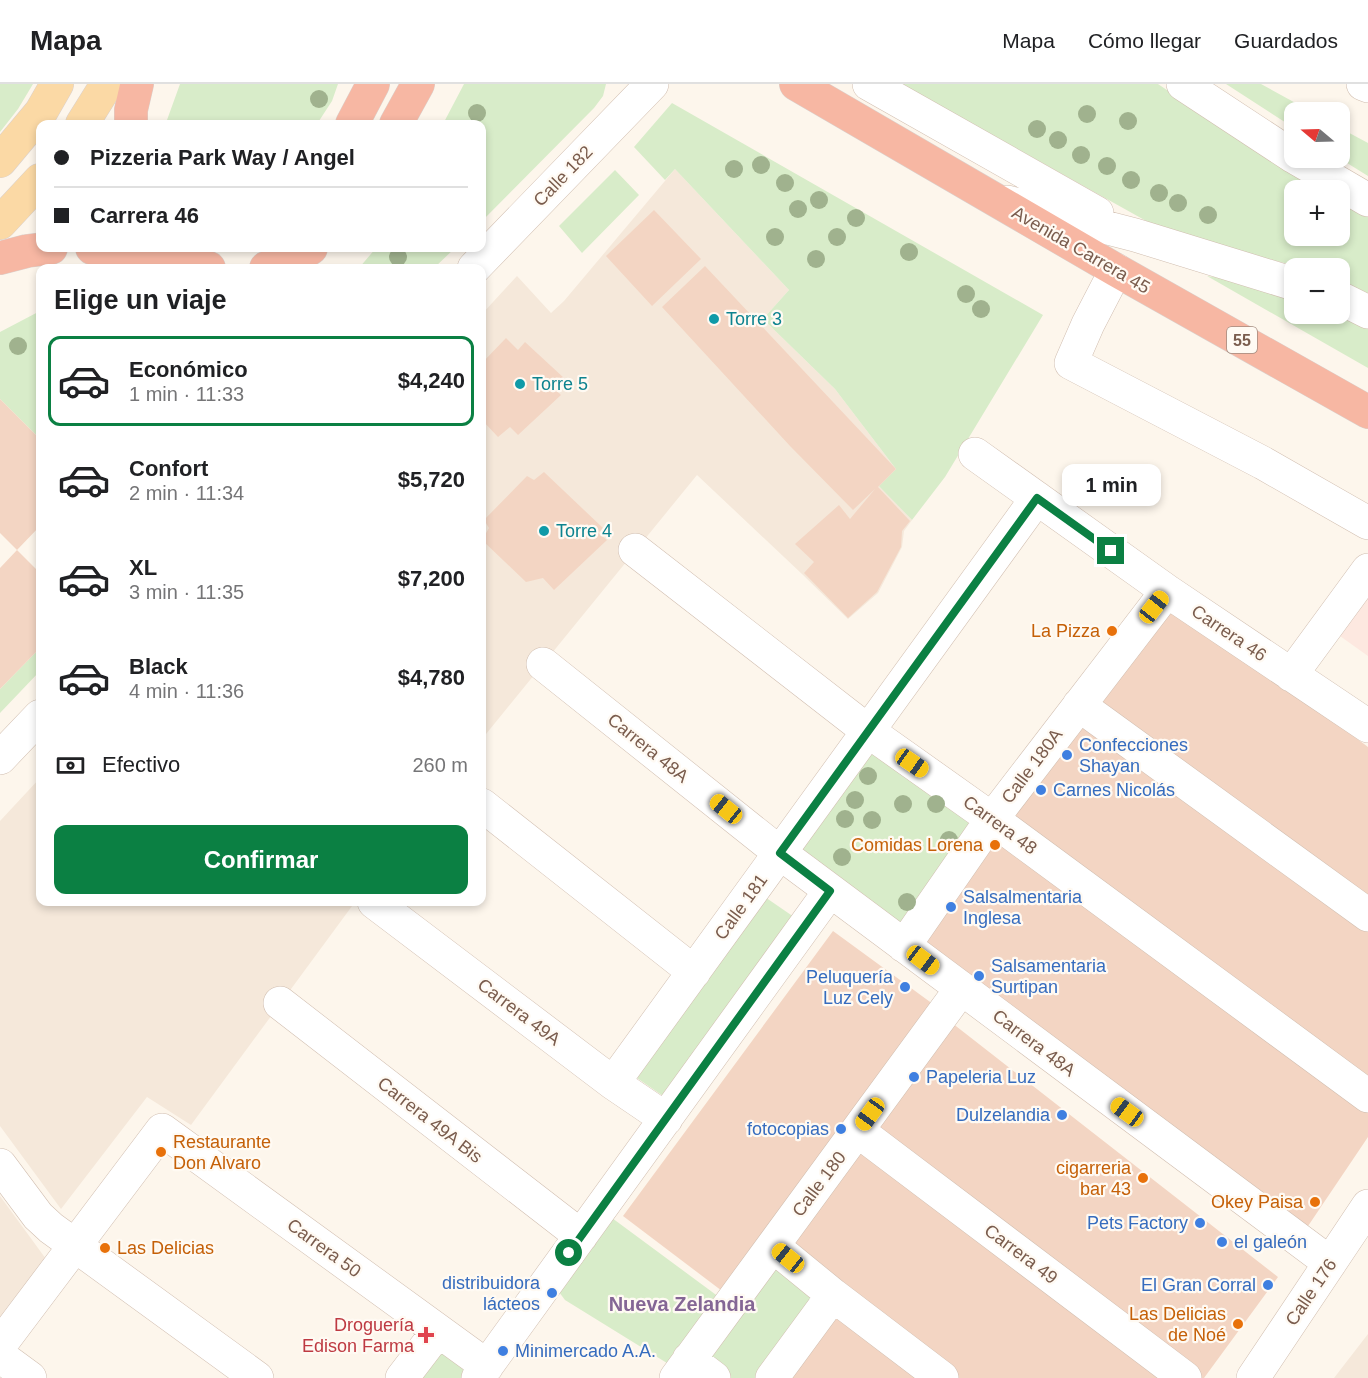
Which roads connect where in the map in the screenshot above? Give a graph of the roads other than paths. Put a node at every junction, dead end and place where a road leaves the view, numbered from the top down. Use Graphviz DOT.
graph roads {
  1 [pos="57,84"];
  2 [pos="106,84"];
  3 [pos="137,84"];
  4 [pos="373,84"];
  5 [pos="418,84"];
  6 [pos="652,84"];
  7 [pos="796,84"];
  8 [pos="869,84"];
  9 [pos="1183,84"];
  10 [pos="1363,84"];
  11 [pos="1368,86"];
  12 [pos="84,120"];
  13 [pos="131,120"];
  14 [pos="354,120"];
  15 [pos="398,120"];
  16 [pos="1284,150"];
  17 [pos="0,161"];
  18 [pos="1314,168"];
  19 [pos="36,184"];
  20 [pos="991,198"];
  21 [pos="1368,200"];
  22 [pos="0,224"];
  23 [pos="1135,235"];
  24 [pos="36,250"];
  25 [pos="115,252"];
  26 [pos="305,252"];
  27 [pos="0,258"];
  28 [pos="186,264"];
  29 [pos="279,264"];
  30 [pos="478,264"];
  31 [pos="1116,270"];
  32 [pos="1284,281"];
  33 [pos="1350,303"];
  34 [pos="1368,312"];
  35 [pos="1368,412"];
  36 [pos="975,454"];
  37 [pos="1037,498"];
  38 [pos="1368,523"];
  39 [pos="635,550"];
  40 [pos="1368,570"];
  41 [pos="1167,591"];
  42 [pos="543,664"];
  43 [pos="1291,675"];
  44 [pos="1078,705"];
  45 [pos="36,721"];
  46 [pos="1368,726"];
  47 [pos="868,731"];
  48 [pos="0,758"];
  49 [pos="486,808"];
  50 [pos="992,819"];
  51 [pos="780,853"];
  52 [pos="830,891"];
  53 [pos="379,906"];
  54 [pos="1368,915"];
  55 [pos="904,946"];
  56 [pos="694,972"];
  57 [pos="962,989"];
  58 [pos="280,1003"];
  59 [pos="613,1083"];
  60 [pos="1368,1096"];
  61 [pos="666,1119"];
  62 [pos="858,1131"];
  63 [pos="0,1165"];
  64 [pos="1368,1206"];
  65 [pos="581,1236"];
  66 [pos="76,1246"];
  67 [pos="773,1246"];
  68 [pos="1330,1263"];
  69 [pos="833,1295"];
  70 [pos="438,1331"];
  71 [pos="0,1345"];
  72 [pos="0,1356"];
  73 [pos="482,1372"];
  74 [pos="693,1372"];
  75 [pos="30,1378"];
  76 [pos="257,1378"];
  77 [pos="402,1378"];
  78 [pos="772,1378"];
  79 [pos="942,1378"];
  80 [pos="1185,1378"];
  81 [pos="1253,1378"];
  1 -- 17 [label="main road"];
  2 -- 12 [label="main road"];
  3 -- 13 [label="highway"];
  4 -- 14 [label="highway"];
  5 -- 15 [label="highway"];
  6 -- 30 [label="street, Calle 182"];
  7 -- 20 [label="highway, Avenida Carrera 45 / 55"];
  8 -- 23 [label="street"];
  9 -- 16 [label="street"];
  10 -- 11 [label="street"];
  18 -- 21 [label="street"];
  19 -- 22 [label="main road"];
  20 -- 23 [label="street"];
  20 -- 31 [label="highway, Avenida Carrera 45 / 55"];
  23 -- 32 [label="street"];
  24 -- 27 [label="highway"];
  25 -- 28 [label="highway"];
  26 -- 29 [label="highway"];
  31 -- 35 [label="highway, Avenida Carrera 45 / 55"];
  31 -- 38 [label="street"];
  33 -- 34 [label="street"];
  36 -- 37 [label="street, Carrera 46"];
  37 -- 41 [label="street, Carrera 46"];
  37 -- 47 [label="street, Calle 181"];
  39 -- 47 [label="street, Carrera 48"];
  40 -- 43 [label="street"];
  41 -- 43 [label="street, Carrera 46"];
  41 -- 44 [label="street, Calle 180A"];
  42 -- 51 [label="street, Carrera 48A"];
  43 -- 46 [label="street, Carrera 46"];
  44 -- 50 [label="street, Calle 180A"];
  44 -- 54 [label="street"];
  45 -- 48 [label="street"];
  47 -- 50 [label="street, Carrera 48"];
  47 -- 51 [label="street, Calle 181"];
  49 -- 56 [label="street"];
  50 -- 55 [label="street, Calle 180A"];
  50 -- 60 [label="street, Carrera 48"];
  51 -- 52 [label="street, Carrera 48A"];
  51 -- 56 [label="street, Calle 181"];
  52 -- 55 [label="street, Carrera 48A"];
  52 -- 61 [label="street"];
  53 -- 59 [label="street, Carrera 49A"];
  55 -- 57 [label="street, Carrera 48A"];
  56 -- 59 [label="street, Calle 181"];
  57 -- 62 [label="street, Calle 180"];
  57 -- 68 [label="street, Carrera 48A"];
  58 -- 65 [label="street, Carrera 49A Bis"];
  59 -- 61 [label="street, Carrera 49A"];
  61 -- 65 [label="street"];
  62 -- 67 [label="street, Calle 180"];
  62 -- 80 [label="street, Carrera 49"];
  63 -- 66 [label="street"];
  64 -- 68 [label="street, Calle 176"];
  65 -- 73 [label="street"];
  66 -- 70 [label="street, Carrera 50"];
  66 -- 71 [label="street"];
  66 -- 76 [label="street"];
  67 -- 69 [label="street"];
  67 -- 74 [label="street, Calle 180"];
  68 -- 81 [label="street, Calle 176"];
  69 -- 78 [label="street"];
  69 -- 79 [label="street"];
  70 -- 73 [label="street, Carrera 50"];
  70 -- 77 [label="street"];
  72 -- 75 [label="street"];
}
